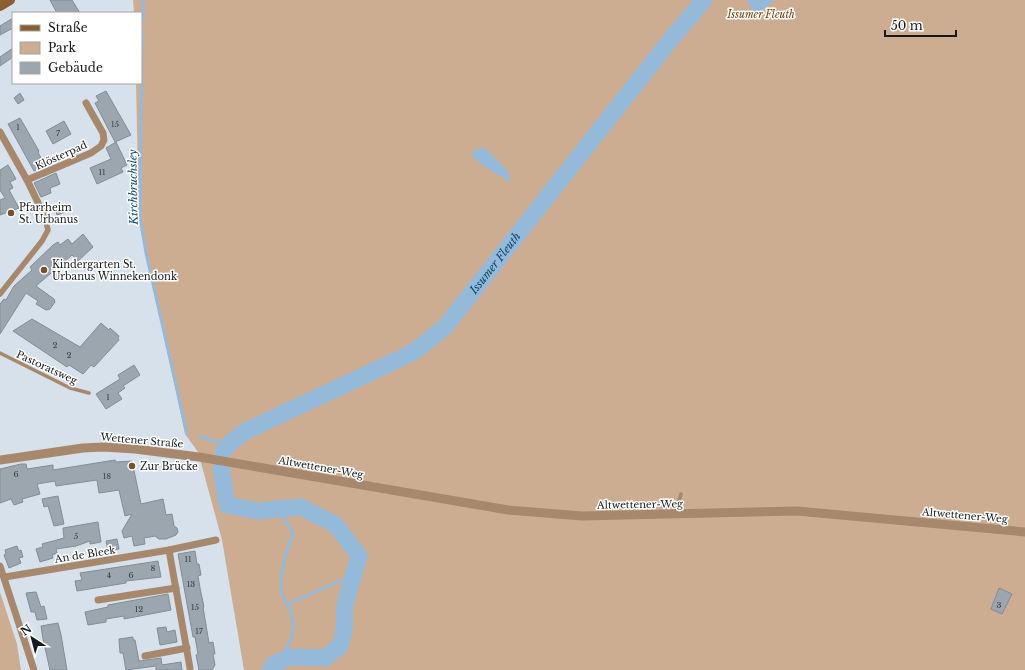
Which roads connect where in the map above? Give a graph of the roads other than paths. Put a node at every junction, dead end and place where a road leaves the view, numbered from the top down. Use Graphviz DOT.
graph roads {
  1 [pos="10,0"];
  2 [pos="0,6"];
  3 [pos="86,103"];
  4 [pos="0,132"];
  5 [pos="28,180"];
  6 [pos="44,215"];
  7 [pos="0,294"];
  8 [pos="0,353"];
  9 [pos="89,393"];
  10 [pos="0,460"];
  11 [pos="259,467"];
  12 [pos="681,494"];
  13 [pos="674,514"];
  14 [pos="1025,532"];
  15 [pos="216,540"];
  16 [pos="169,550"];
  17 [pos="0,566"];
  18 [pos="5,577"];
  19 [pos="176,588"];
  20 [pos="98,600"];
  21 [pos="187,648"];
  22 [pos="145,656"];
  23 [pos="190,668"];
  24 [pos="34,670"];
  1 -- 2 [label="main road"];
  3 -- 5 [label="street, Klösterpad"];
  4 -- 5 [label="street, Klösterpad"];
  5 -- 6 [label="street, Klösterpad"];
  6 -- 7 [label="street"];
  8 -- 9 [label="lane, Pastoratsweg"];
  10 -- 11 [label="street, Wettener Straße"];
  11 -- 13 [label="street, Altwettener-Weg"];
  12 -- 13 [label="lane"];
  13 -- 14 [label="street, Altwettener-Weg"];
  15 -- 16 [label="street, An de Bleek"];
  16 -- 18 [label="street, An de Bleek"];
  16 -- 19 [label="street"];
  17 -- 18 [label="street"];
  18 -- 24 [label="street"];
  19 -- 20 [label="street"];
  19 -- 21 [label="street"];
  21 -- 22 [label="street"];
  21 -- 23 [label="street"];
}
